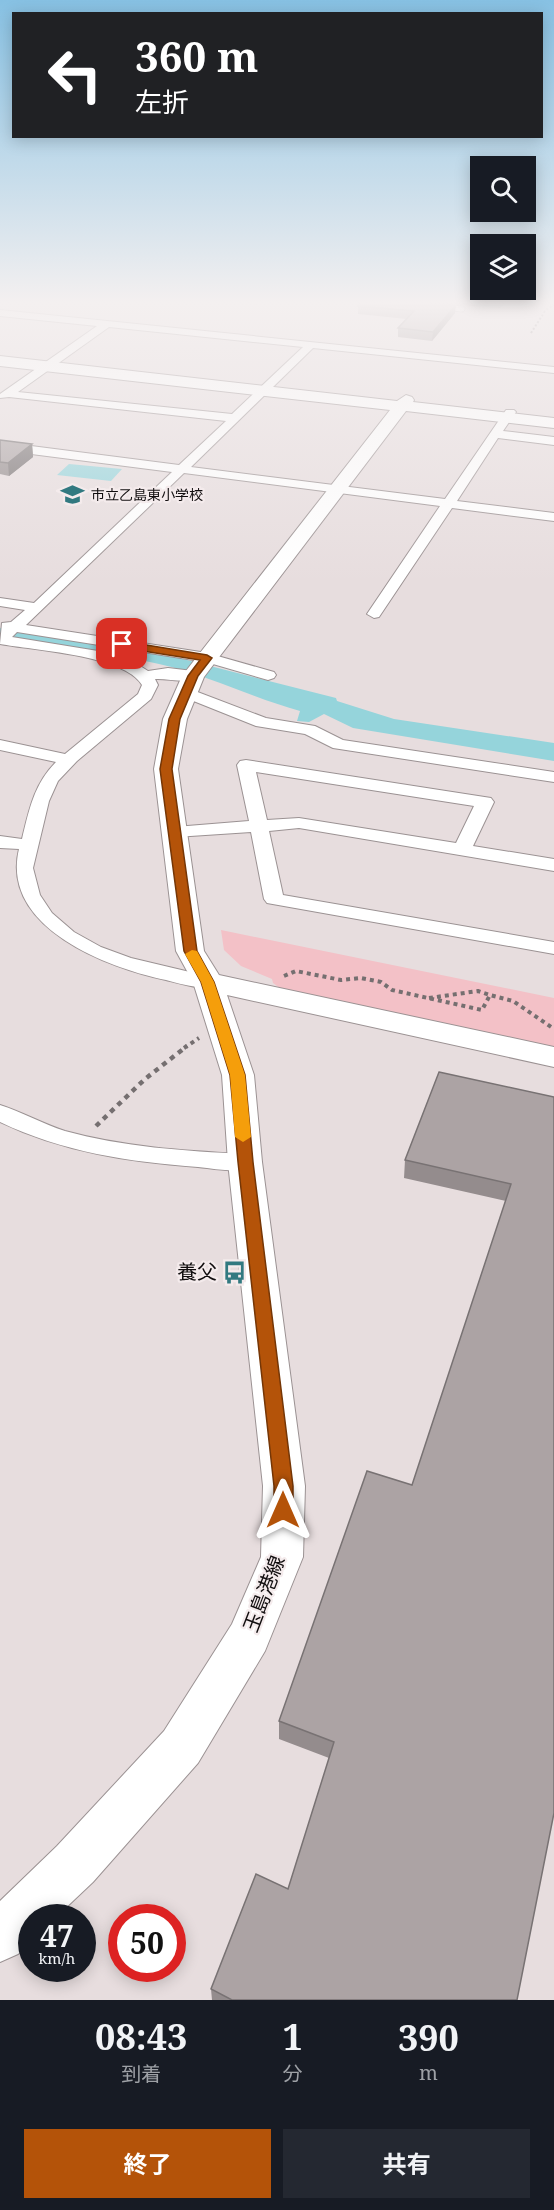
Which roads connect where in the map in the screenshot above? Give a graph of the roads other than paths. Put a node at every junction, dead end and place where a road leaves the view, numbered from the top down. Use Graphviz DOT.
graph roads {
  1 [pos="258,395"];
  2 [pos="333,395"];
  3 [pos="4,397"];
  4 [pos="404,403"];
  5 [pos="508,415"];
  6 [pos="554,417"];
  7 [pos="234,418"];
  8 [pos="554,423"];
  9 [pos="494,434"];
  10 [pos="554,441"];
  11 [pos="0,446"];
  12 [pos="181,470"];
  13 [pos="339,490"];
  14 [pos="447,504"];
  15 [pos="554,517"];
  16 [pos="0,602"];
  17 [pos="37,608"];
  18 [pos="374,614"];
  19 [pos="7,626"];
  20 [pos="268,675"];
  21 [pos="145,676"];
  22 [pos="196,676"];
  23 [pos="0,745"];
  24 [pos="69,760"];
  25 [pos="554,777"];
  26 [pos="259,826"];
  27 [pos="175,832"];
  28 [pos="0,842"];
  29 [pos="30,845"];
  30 [pos="462,850"];
  31 [pos="554,865"];
  32 [pos="554,948"];
  33 [pos="208,982"];
  34 [pos="554,1057"];
  35 [pos="0,1113"];
  36 [pos="245,1162"];
  37 [pos="0,1936"];
  1 -- 7 [label="street"];
  2 -- 4 [label="street"];
  3 -- 7 [label="street"];
  4 -- 5 [label="street"];
  4 -- 13 [label="street, 玉島港線"];
  5 -- 6 [label="street"];
  5 -- 8 [label="street"];
  5 -- 9 [label="street"];
  7 -- 12 [label="street"];
  9 -- 10 [label="street"];
  9 -- 14 [label="street"];
  11 -- 12 [label="street"];
  12 -- 13 [label="street"];
  12 -- 17 [label="street"];
  13 -- 14 [label="street"];
  13 -- 22 [label="street, 玉島港線"];
  14 -- 15 [label="street"];
  14 -- 18 [label="street"];
  16 -- 17 [label="street"];
  17 -- 19 [label="street"];
  19 -- 21 [label="street"];
  19 -- 22 [label="street"];
  20 -- 22 [label="street"];
  21 -- 22 [label="street"];
  21 -- 24 [label="street"];
  22 -- 25 [label="street"];
  22 -- 27 [label="street, 玉島港線"];
  23 -- 24 [label="street"];
  24 -- 29 [label="street"];
  26 -- 27 [label="street"];
  26 -- 30 [label="street"];
  26 -- 30 [label="street"];
  26 -- 32 [label="street"];
  27 -- 33 [label="street, 玉島港線"];
  28 -- 29 [label="street"];
  29 -- 33 [label="street"];
  30 -- 31 [label="street"];
  33 -- 34 [label="street"];
  33 -- 36 [label="street, 玉島港線"];
  35 -- 36 [label="street"];
  36 -- 37 [label="street, 玉島港線"];
}
